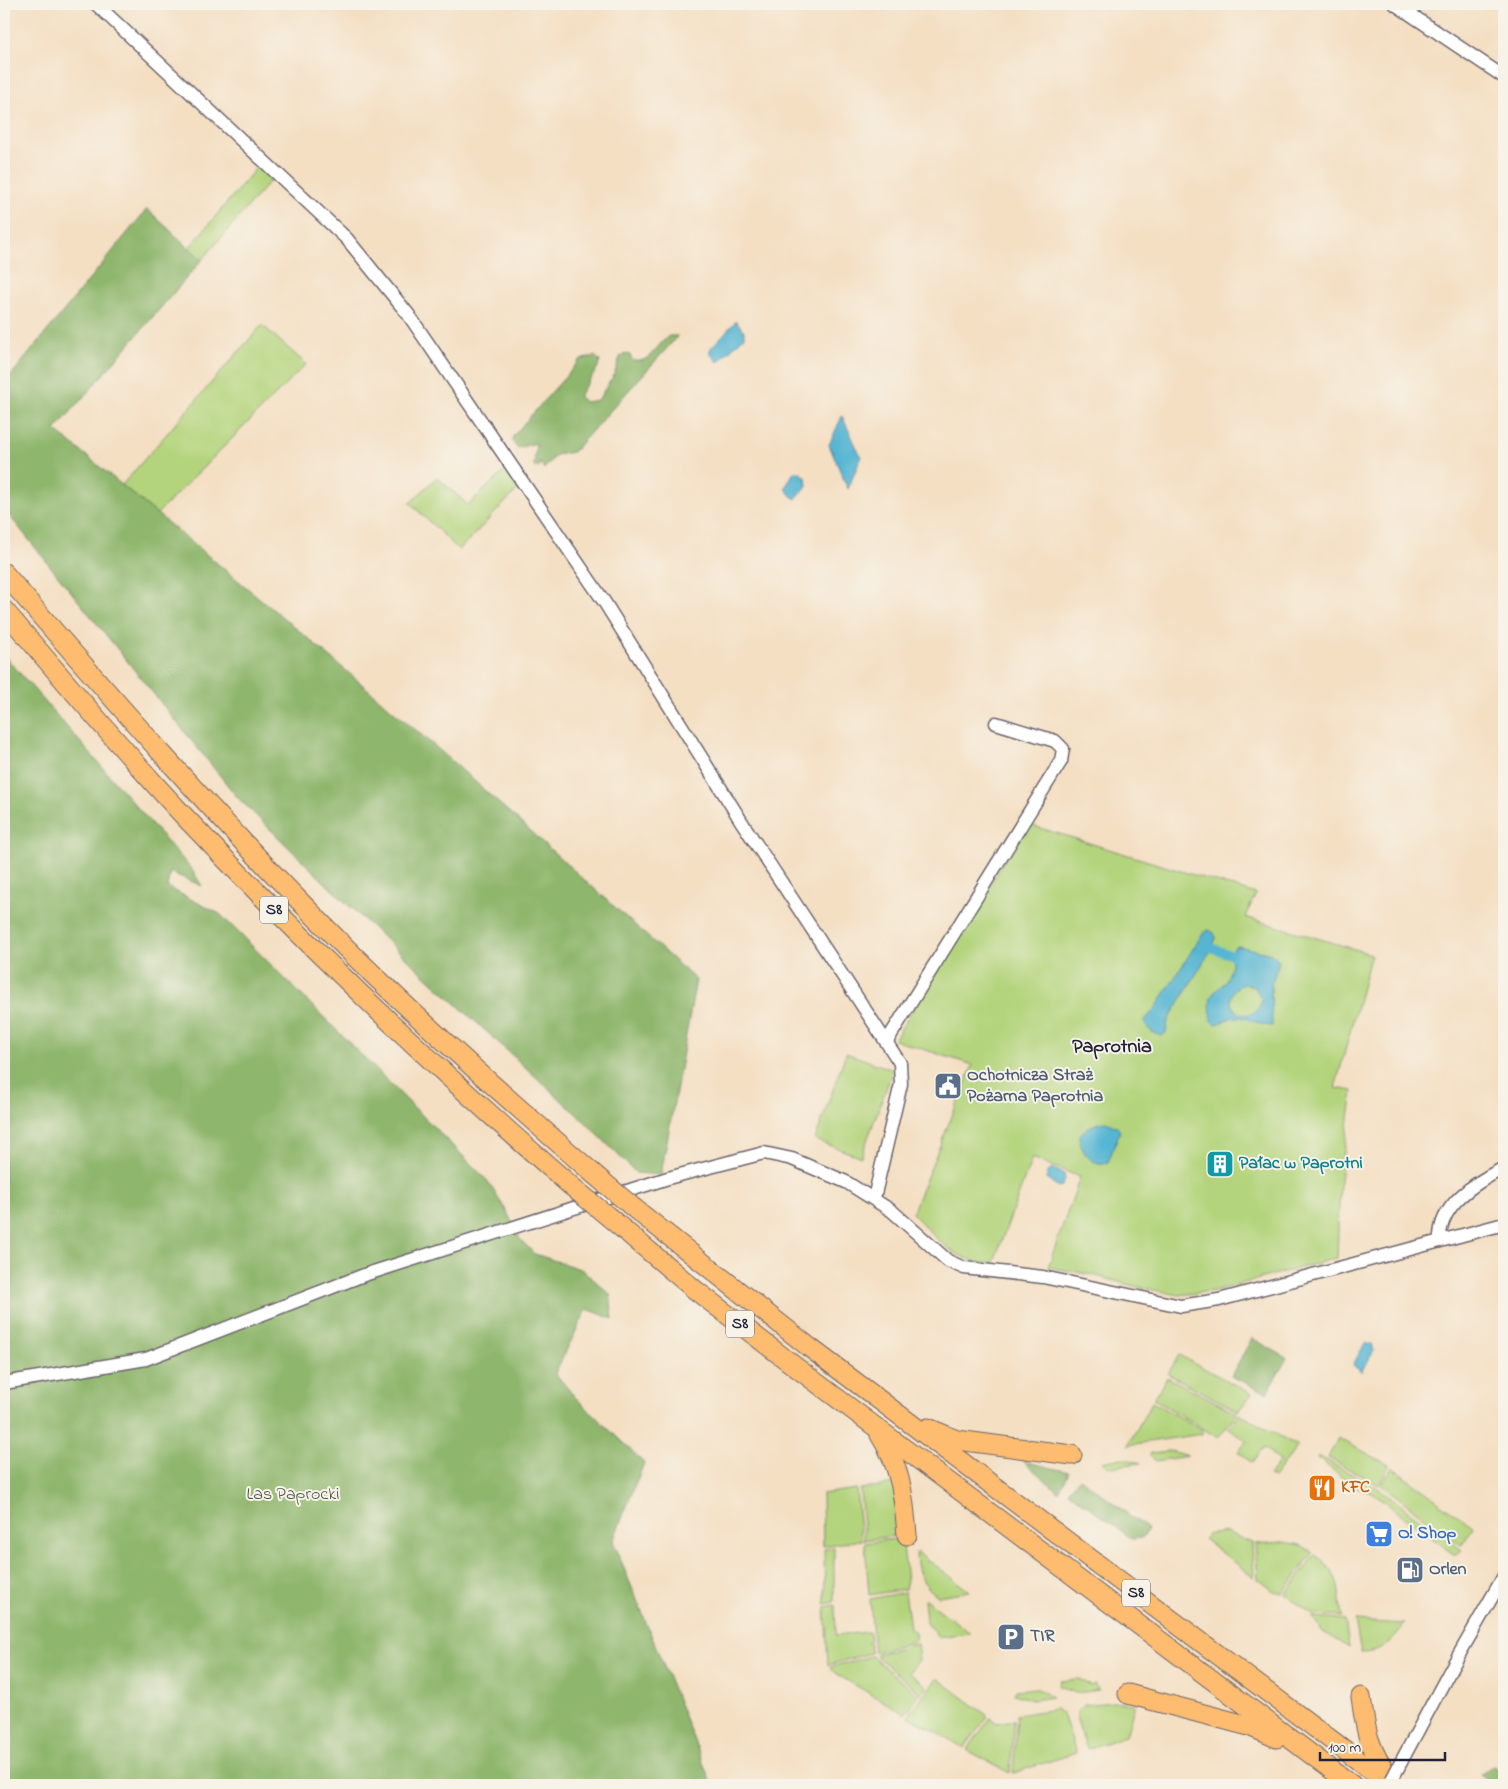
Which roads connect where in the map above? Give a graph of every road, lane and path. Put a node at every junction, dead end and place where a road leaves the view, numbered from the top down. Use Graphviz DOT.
graph roads {
  1 [pos="96,4"];
  2 [pos="1395,4"];
  3 [pos="1504,77"];
  4 [pos="4,573"];
  5 [pos="4,610"];
  6 [pos="996,722"];
  7 [pos="886,1041"];
  8 [pos="1504,1168"];
  9 [pos="874,1198"];
  10 [pos="1504,1224"];
  11 [pos="1440,1241"];
  12 [pos="4,1383"];
  13 [pos="881,1402"];
  14 [pos="873,1426"];
  15 [pos="1072,1455"];
  16 [pos="907,1535"];
  17 [pos="1504,1576"];
  18 [pos="1128,1694"];
  19 [pos="1361,1696"];
  20 [pos="1308,1752"];
  21 [pos="1352,1785"];
  22 [pos="1390,1785"];
  23 [pos="1397,1785"];
  1 -- 7 [label="street"];
  2 -- 3 [label="street"];
  4 -- 13 [label="highway, S8, bridge"];
  5 -- 14 [label="highway, S8, bridge"];
  6 -- 7 [label="street"];
  7 -- 9 [label="street"];
  8 -- 11 [label="street"];
  9 -- 11 [label="street"];
  9 -- 12 [label="street"];
  10 -- 11 [label="street"];
  13 -- 15 [label="highway"];
  13 -- 22 [label="highway, S8"];
  14 -- 16 [label="highway"];
  14 -- 20 [label="highway, S8"];
  17 -- 22 [label="street, bridge"];
  18 -- 20 [label="highway"];
  19 -- 23 [label="highway"];
  20 -- 21 [label="highway, S8"];
}
